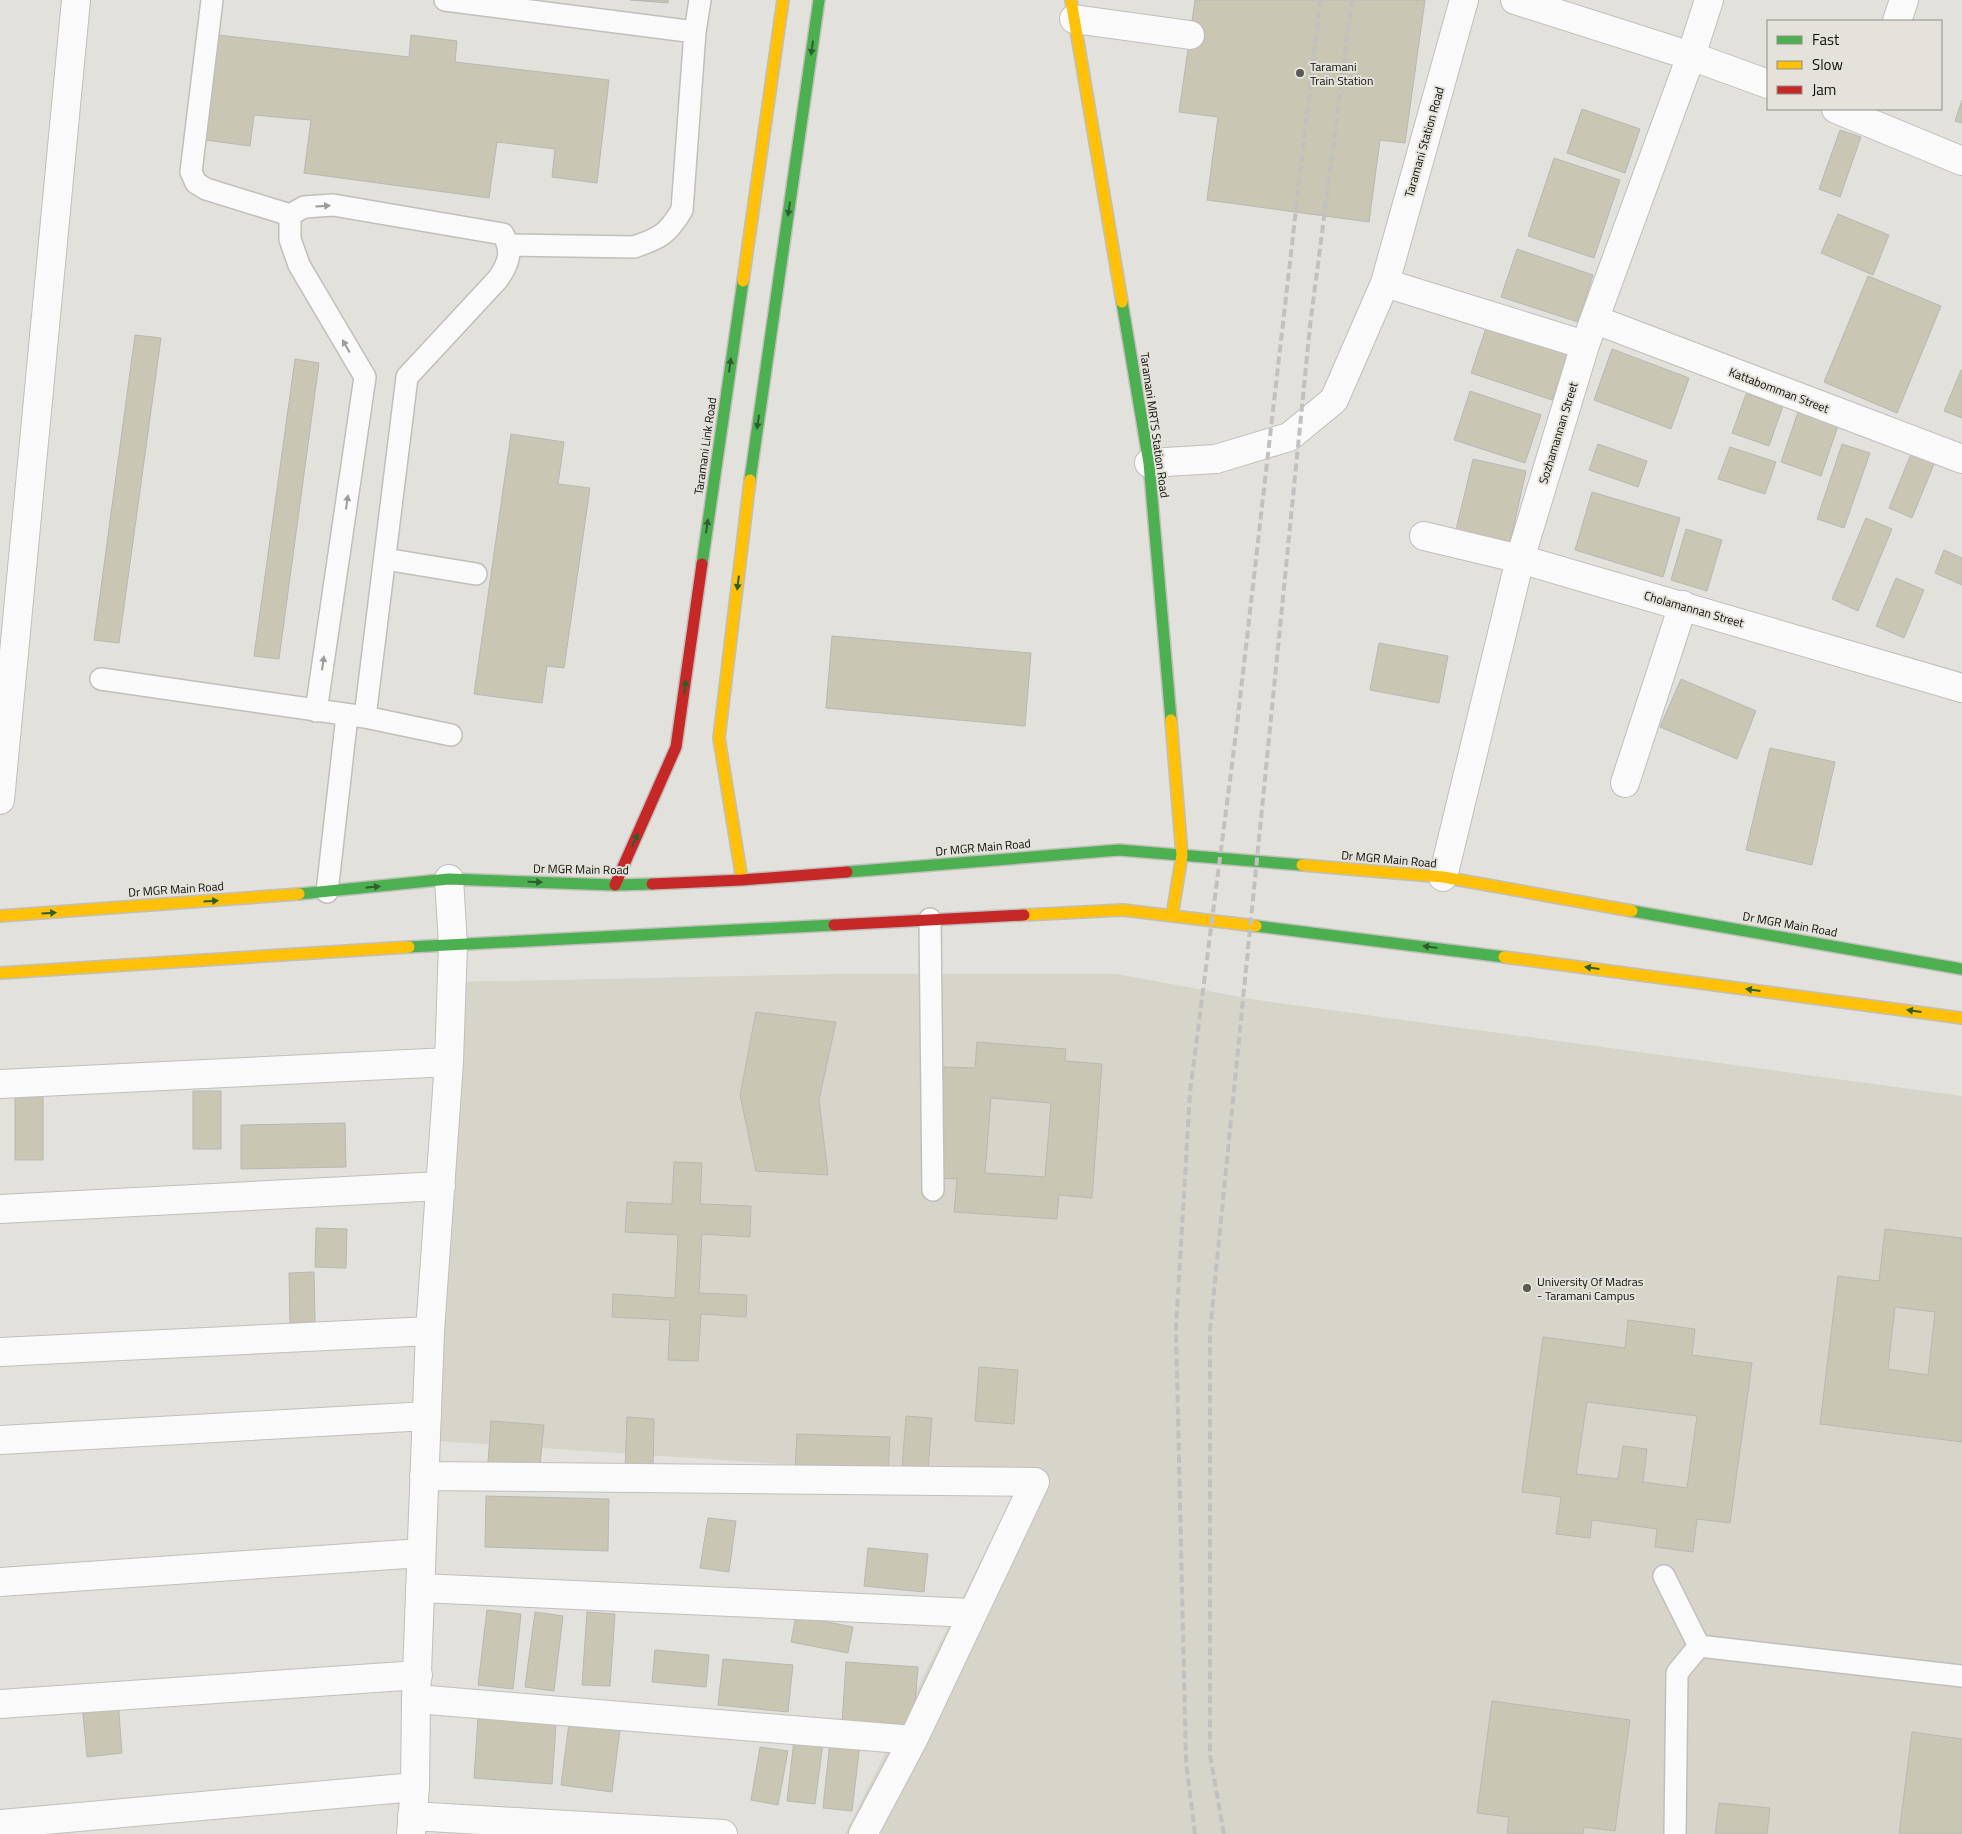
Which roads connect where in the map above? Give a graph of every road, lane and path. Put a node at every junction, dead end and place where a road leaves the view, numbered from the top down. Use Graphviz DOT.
graph roads {
  1 [pos="76,0"];
  2 [pos="212,0"];
  3 [pos="445,0"];
  4 [pos="700,0"];
  5 [pos="783,0"];
  6 [pos="819,0"];
  7 [pos="1464,0"];
  8 [pos="1515,0"];
  9 [pos="1709,0"];
  10 [pos="1904,0"];
  11 [pos="1073,10"];
  12 [pos="1896,20"];
  13 [pos="695,32"];
  14 [pos="1190,35"];
  15 [pos="1691,56"];
  16 [pos="1767,84"];
  17 [pos="1842,110"];
  18 [pos="1865,114"];
  19 [pos="1962,161"];
  20 [pos="290,215"];
  21 [pos="509,245"];
  22 [pos="1385,283"];
  23 [pos="1590,332"];
  24 [pos="1962,459"];
  25 [pos="1149,463"];
  26 [pos="1424,536"];
  27 [pos="385,559"];
  28 [pos="1520,559"];
  29 [pos="476,574"];
  30 [pos="1683,605"];
  31 [pos="101,678"];
  32 [pos="1962,688"];
  33 [pos="316,711"];
  34 [pos="356,716"];
  35 [pos="452,735"];
  36 [pos="1625,783"];
  37 [pos="0,800"];
  38 [pos="1182,855"];
  39 [pos="1443,877"];
  40 [pos="449,879"];
  41 [pos="742,880"];
  42 [pos="615,885"];
  43 [pos="327,892"];
  44 [pos="0,916"];
  45 [pos="1172,916"];
  46 [pos="930,919"];
  47 [pos="453,944"];
  48 [pos="1962,969"];
  49 [pos="0,973"];
  50 [pos="1962,1018"];
  51 [pos="449,1062"];
  52 [pos="0,1084"];
  53 [pos="441,1186"];
  54 [pos="933,1190"];
  55 [pos="0,1210"];
  56 [pos="430,1331"];
  57 [pos="0,1352"];
  58 [pos="427,1416"];
  59 [pos="0,1440"];
  60 [pos="424,1476"];
  61 [pos="421,1553"];
  62 [pos="1664,1576"];
  63 [pos="0,1582"];
  64 [pos="420,1588"];
  65 [pos="972,1613"];
  66 [pos="1699,1646"];
  67 [pos="1962,1676"];
  68 [pos="417,1687"];
  69 [pos="0,1704"];
  70 [pos="913,1740"];
  71 [pos="415,1787"];
  72 [pos="0,1824"];
  73 [pos="411,1825"];
  74 [pos="723,1834"];
  75 [pos="863,1834"];
  76 [pos="1674,1834"];
  1 -- 37 [label="street"];
  2 -- 20 [label="lane"];
  3 -- 13 [label="lane"];
  4 -- 13 [label="lane"];
  42 -- 5 [label="main road, Taramani Link Road, one-way"];
  6 -- 41 [label="main road, one-way"];
  7 -- 22 [label="street, Taramani Station Road"];
  8 -- 15 [label="street"];
  9 -- 15 [label="street, Sozhamannan Street"];
  10 -- 12 [label="street"];
  11 -- 14 [label="street"];
  11 -- 25 [label="main road, Taramani MRTS Station Road"];
  13 -- 21 [label="lane"];
  15 -- 16 [label="street"];
  15 -- 23 [label="street, Sozhamannan Street"];
  17 -- 18 [label="street"];
  18 -- 19 [label="street"];
  20 -- 21 [label="lane, one-way"];
  33 -- 20 [label="lane, one-way"];
  21 -- 27 [label="lane"];
  22 -- 23 [label="street, Kattabomman Street"];
  22 -- 25 [label="street, Taramani Station Road"];
  23 -- 24 [label="street, Kattabomman Street"];
  23 -- 28 [label="street, Sozhamannan Street"];
  25 -- 38 [label="main road, Taramani MRTS Station Road"];
  26 -- 28 [label="street, Cholamannan Street"];
  27 -- 29 [label="lane"];
  27 -- 34 [label="lane"];
  28 -- 30 [label="street, Cholamannan Street"];
  28 -- 39 [label="street, Sozhamannan Street"];
  30 -- 32 [label="street, Cholamannan Street"];
  30 -- 36 [label="street"];
  31 -- 33 [label="lane"];
  33 -- 34 [label="lane"];
  34 -- 35 [label="lane"];
  34 -- 43 [label="lane"];
  38 -- 39 [label="main road, Dr MGR Main Road"];
  38 -- 41 [label="main road, Dr MGR Main Road"];
  38 -- 45 [label="main road, Taramani MRTS Station Road"];
  39 -- 48 [label="main road, Dr MGR Main Road"];
  40 -- 42 [label="main road, Dr MGR Main Road, one-way"];
  43 -- 40 [label="main road, Dr MGR Main Road, one-way"];
  40 -- 47 [label="street"];
  41 -- 42 [label="main road, Dr MGR Main Road"];
  44 -- 43 [label="main road, Dr MGR Main Road, one-way"];
  45 -- 46 [label="main road"];
  50 -- 45 [label="main road, one-way"];
  46 -- 47 [label="main road"];
  46 -- 54 [label="lane"];
  47 -- 49 [label="main road"];
  47 -- 51 [label="street"];
  51 -- 52 [label="street"];
  51 -- 53 [label="street"];
  53 -- 55 [label="street"];
  53 -- 56 [label="street"];
  56 -- 57 [label="street"];
  56 -- 58 [label="street"];
  58 -- 59 [label="street"];
  58 -- 60 [label="street"];
  60 -- 61 [label="street"];
  60 -- 65 [label="street"];
  61 -- 63 [label="street"];
  61 -- 64 [label="street"];
  62 -- 66 [label="lane"];
  64 -- 65 [label="street"];
  64 -- 68 [label="street"];
  65 -- 70 [label="street"];
  66 -- 67 [label="lane"];
  66 -- 76 [label="lane"];
  68 -- 69 [label="street"];
  68 -- 70 [label="street"];
  68 -- 71 [label="street"];
  70 -- 75 [label="street"];
  71 -- 72 [label="street"];
  71 -- 73 [label="street"];
  73 -- 74 [label="street"];
}
